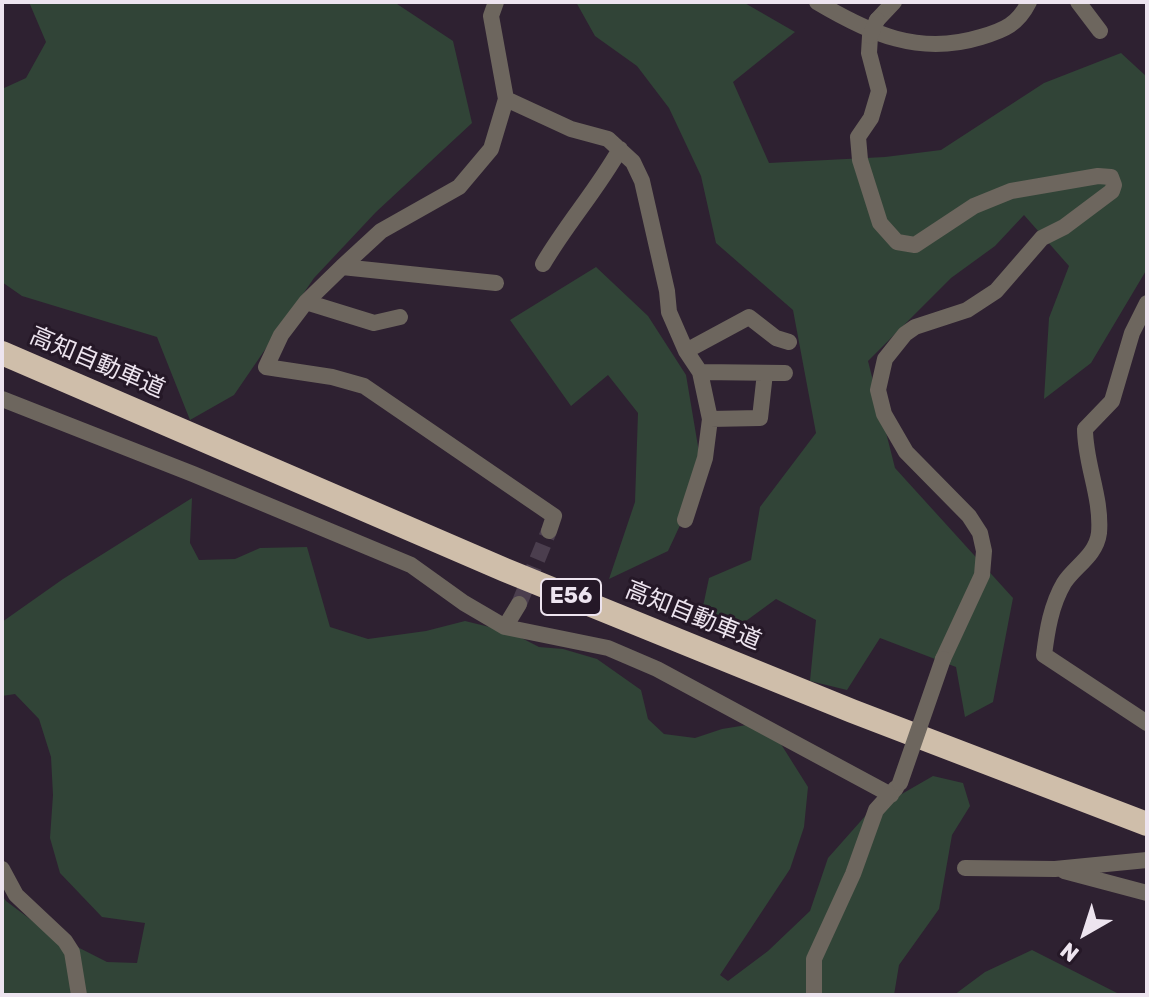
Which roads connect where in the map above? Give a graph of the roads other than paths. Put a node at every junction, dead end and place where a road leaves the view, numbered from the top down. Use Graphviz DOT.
graph roads {
  1 [pos="496,2"];
  2 [pos="1029,2"];
  3 [pos="1078,2"];
  4 [pos="825,4"];
  5 [pos="881,14"];
  6 [pos="1100,31"];
  7 [pos="506,99"];
  8 [pos="620,149"];
  9 [pos="543,264"];
  10 [pos="342,267"];
  11 [pos="496,283"];
  12 [pos="306,302"];
  13 [pos="1147,303"];
  14 [pos="400,317"];
  15 [pos="789,342"];
  16 [pos="686,351"];
  17 [pos="2,353"];
  18 [pos="2,369"];
  19 [pos="700,372"];
  20 [pos="765,373"];
  21 [pos="785,373"];
  22 [pos="2,399"];
  23 [pos="710,419"];
  24 [pos="685,520"];
  25 [pos="549,531"];
  26 [pos="519,604"];
  27 [pos="505,627"];
  28 [pos="1147,723"];
  29 [pos="895,789"];
  30 [pos="1147,824"];
  31 [pos="1147,837"];
  32 [pos="1147,860"];
  33 [pos="965,868"];
  34 [pos="2,869"];
  35 [pos="1055,869"];
  36 [pos="1147,893"];
  37 [pos="79,995"];
  38 [pos="814,995"];
  1 -- 7 [label="street"];
  2 -- 4 [label="street"];
  3 -- 6 [label="street"];
  5 -- 29 [label="street, bridge"];
  7 -- 8 [label="street"];
  7 -- 10 [label="street"];
  8 -- 9 [label="street"];
  8 -- 16 [label="street"];
  10 -- 11 [label="street"];
  10 -- 12 [label="street"];
  12 -- 14 [label="street"];
  12 -- 25 [label="street"];
  13 -- 28 [label="street"];
  15 -- 16 [label="street"];
  16 -- 19 [label="street"];
  17 -- 30 [label="highway, 高知自動車道 / E56"];
  18 -- 31 [label="highway, 高知自動車道 / E56"];
  19 -- 20 [label="street"];
  19 -- 23 [label="street"];
  20 -- 21 [label="street"];
  20 -- 23 [label="street"];
  22 -- 27 [label="street"];
  23 -- 24 [label="street"];
  26 -- 27 [label="street"];
  27 -- 29 [label="street"];
  29 -- 38 [label="street"];
  32 -- 35 [label="street"];
  33 -- 35 [label="street"];
  34 -- 37 [label="street"];
  35 -- 36 [label="street"];
}
